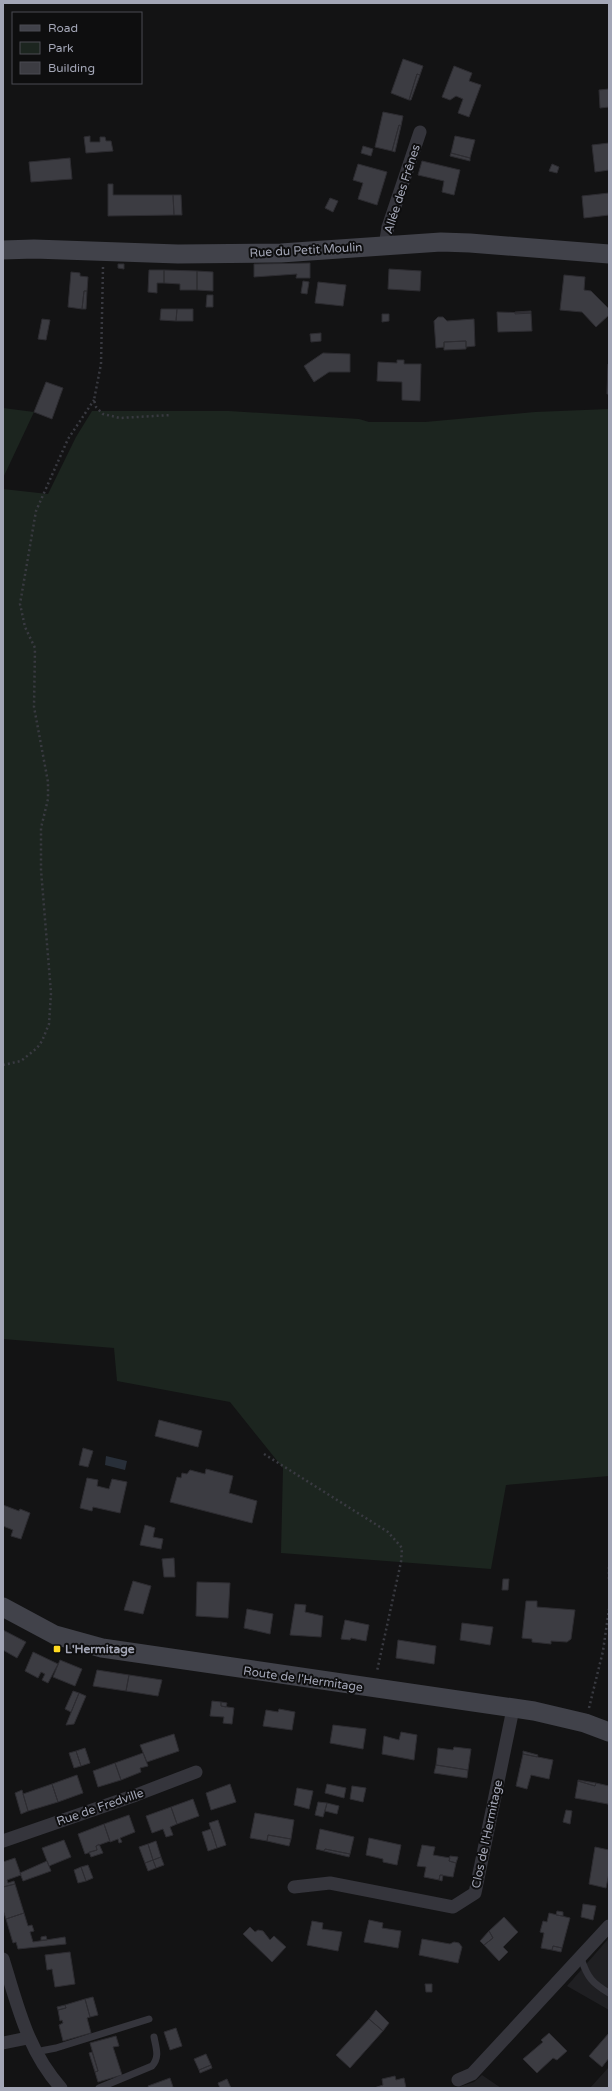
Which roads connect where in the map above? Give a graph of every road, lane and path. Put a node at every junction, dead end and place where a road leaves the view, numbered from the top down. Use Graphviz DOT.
graph roads {
  1 [pos="420,132"];
  2 [pos="385,246"];
  3 [pos="3,250"];
  4 [pos="103,252"];
  5 [pos="609,254"];
  6 [pos="94,400"];
  7 [pos="171,415"];
  8 [pos="3,1065"];
  9 [pos="264,1454"];
  10 [pos="609,1567"];
  11 [pos="609,1582"];
  12 [pos="3,1606"];
  13 [pos="609,1609"];
  14 [pos="373,1688"];
  15 [pos="513,1708"];
  16 [pos="585,1723"];
  17 [pos="609,1732"];
  18 [pos="196,1772"];
  19 [pos="3,1841"];
  20 [pos="294,1887"];
  21 [pos="609,1926"];
  22 [pos="581,1958"];
  23 [pos="3,1959"];
  24 [pos="609,1994"];
  25 [pos="149,2019"];
  26 [pos="154,2037"];
  27 [pos="28,2038"];
  28 [pos="3,2043"];
  29 [pos="35,2052"];
  30 [pos="458,2080"];
  31 [pos="61,2088"];
  32 [pos="99,2088"];
  1 -- 2 [label="street, Allée des Frênes"];
  2 -- 4 [label="street, Rue du Petit Moulin"];
  2 -- 5 [label="street, Rue du Petit Moulin"];
  3 -- 4 [label="street, Rue du Petit Moulin"];
  4 -- 6 [label="path"];
  6 -- 7 [label="path"];
  6 -- 8 [label="path"];
  9 -- 14 [label="path"];
  10 -- 11 [label="path"];
  12 -- 14 [label="street, Route de l'Hermitage"];
  13 -- 16 [label="path"];
  14 -- 15 [label="street, Route de l'Hermitage"];
  15 -- 16 [label="street, Route de l'Hermitage"];
  15 -- 20 [label="street, Clos de l'Hermitage"];
  16 -- 17 [label="street, Route de l'Hermitage"];
  18 -- 19 [label="street, Rue de Fredville"];
  21 -- 22 [label="street"];
  22 -- 24 [label="lane"];
  22 -- 30 [label="street"];
  23 -- 27 [label="street"];
  25 -- 29 [label="lane"];
  26 -- 32 [label="lane"];
  27 -- 28 [label="street"];
  27 -- 29 [label="street"];
  29 -- 31 [label="street"];
}
